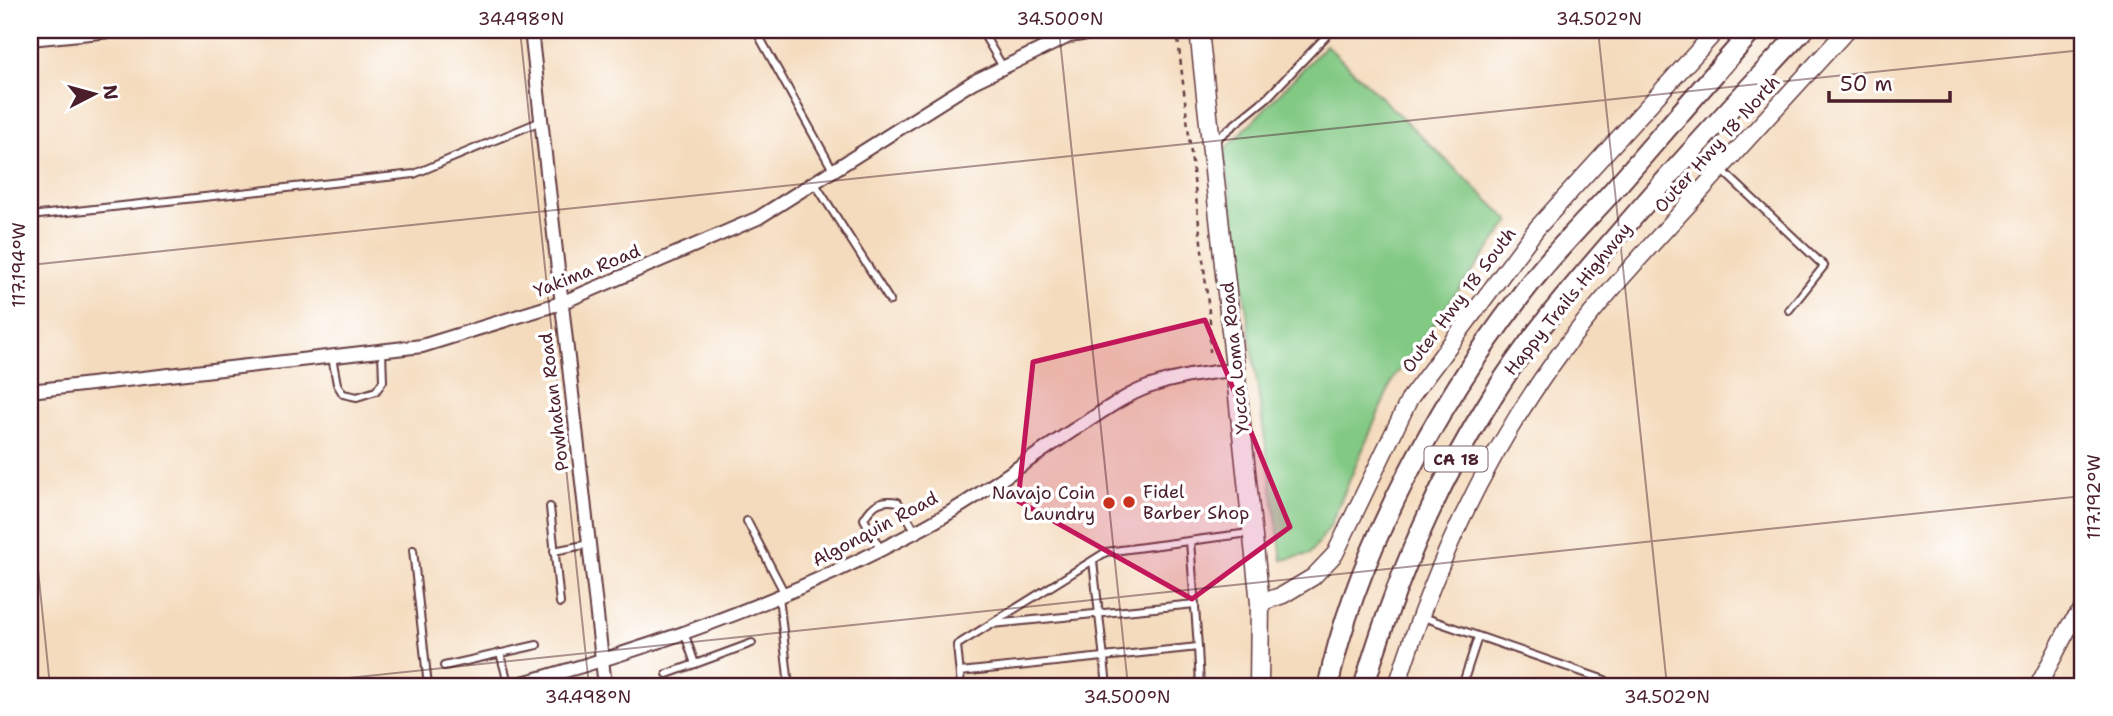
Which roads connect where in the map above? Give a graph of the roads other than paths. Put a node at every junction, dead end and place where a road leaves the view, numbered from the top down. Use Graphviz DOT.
graph roads {
  1 [pos="120,30"];
  2 [pos="531,30"];
  3 [pos="981,30"];
  4 [pos="1107,30"];
  5 [pos="1199,30"];
  6 [pos="1332,30"];
  7 [pos="1717,30"];
  8 [pos="1753,30"];
  9 [pos="1802,30"];
  10 [pos="1847,30"];
  11 [pos="760,38"];
  12 [pos="30,39"];
  13 [pos="1003,67"];
  14 [pos="541,121"];
  15 [pos="1211,144"];
  16 [pos="1720,169"];
  17 [pos="833,170"];
  18 [pos="814,182"];
  19 [pos="30,216"];
  20 [pos="890,301"];
  21 [pos="561,303"];
  22 [pos="1789,310"];
  23 [pos="382,351"];
  24 [pos="332,357"];
  25 [pos="1236,370"];
  26 [pos="30,391"];
  27 [pos="550,507"];
  28 [pos="747,521"];
  29 [pos="916,532"];
  30 [pos="1252,533"];
  31 [pos="1190,541"];
  32 [pos="589,544"];
  33 [pos="413,550"];
  34 [pos="881,550"];
  35 [pos="554,551"];
  36 [pos="1093,561"];
  37 [pos="782,595"];
  38 [pos="560,603"];
  39 [pos="1259,603"];
  40 [pos="1195,604"];
  41 [pos="2083,609"];
  42 [pos="1100,614"];
  43 [pos="1421,617"];
  44 [pos="989,625"];
  45 [pos="684,632"];
  46 [pos="1478,636"];
  47 [pos="752,643"];
  48 [pos="537,645"];
  49 [pos="1198,647"];
  50 [pos="500,653"];
  51 [pos="1105,658"];
  52 [pos="602,662"];
  53 [pos="695,664"];
  54 [pos="444,666"];
  55 [pos="960,672"];
  56 [pos="667,674"];
  57 [pos="1593,676"];
  58 [pos="428,686"];
  59 [pos="510,686"];
  60 [pos="605,686"];
  61 [pos="789,686"];
  62 [pos="961,686"];
  63 [pos="1107,686"];
  64 [pos="1200,686"];
  65 [pos="1259,686"];
  66 [pos="1328,686"];
  67 [pos="1364,686"];
  68 [pos="1397,686"];
  69 [pos="1462,686"];
  70 [pos="1591,686"];
  71 [pos="1603,686"];
  72 [pos="2038,686"];
  1 -- 12 [label="street"];
  2 -- 14 [label="street, Powhatan Road"];
  3 -- 13 [label="lane"];
  4 -- 13 [label="street, Yakima Road"];
  5 -- 15 [label="main road, Yucca Loma Road"];
  6 -- 15 [label="lane"];
  7 -- 39 [label="street, Outer Hwy 18 South"];
  8 -- 66 [label="main road, Happy Trails Highway / CA 18"];
  9 -- 67 [label="main road, Happy Trails Highway / CA 18"];
  10 -- 16 [label="street, Outer Hwy 18 North"];
  11 -- 17 [label="lane"];
  13 -- 17 [label="street, Yakima Road"];
  14 -- 19 [label="lane"];
  14 -- 21 [label="street, Powhatan Road"];
  15 -- 25 [label="main road, Yucca Loma Road"];
  16 -- 22 [label="lane"];
  16 -- 43 [label="street, Outer Hwy 18 North"];
  17 -- 18 [label="street, Yakima Road"];
  18 -- 20 [label="lane"];
  18 -- 21 [label="street, Yakima Road"];
  21 -- 23 [label="street, Yakima Road"];
  21 -- 32 [label="street, Powhatan Road"];
  23 -- 24 [label="street, Yakima Road"];
  23 -- 24 [label="lane"];
  24 -- 26 [label="street, Yakima Road"];
  25 -- 29 [label="street, Algonquin Road"];
  25 -- 30 [label="main road, Yucca Loma Road"];
  27 -- 35 [label="lane"];
  28 -- 37 [label="lane"];
  29 -- 34 [label="street, Algonquin Road"];
  29 -- 34 [label="lane"];
  30 -- 31 [label="lane"];
  30 -- 39 [label="main road, Yucca Loma Road"];
  31 -- 36 [label="lane"];
  31 -- 40 [label="lane"];
  32 -- 35 [label="lane"];
  32 -- 52 [label="street, Powhatan Road"];
  33 -- 58 [label="lane"];
  34 -- 37 [label="street, Algonquin Road"];
  35 -- 38 [label="lane"];
  36 -- 42 [label="lane"];
  36 -- 44 [label="lane"];
  37 -- 45 [label="street, Algonquin Road"];
  37 -- 61 [label="lane"];
  39 -- 65 [label="main road, Yucca Loma Road"];
  40 -- 42 [label="lane"];
  40 -- 49 [label="lane"];
  41 -- 72 [label="street"];
  42 -- 44 [label="lane"];
  42 -- 51 [label="lane"];
  43 -- 46 [label="lane"];
  43 -- 68 [label="street, Outer Hwy 18 North"];
  44 -- 55 [label="lane"];
  45 -- 52 [label="street, Algonquin Road"];
  45 -- 53 [label="lane"];
  46 -- 57 [label="lane"];
  46 -- 69 [label="lane"];
  47 -- 53 [label="lane"];
  48 -- 50 [label="lane"];
  49 -- 51 [label="lane"];
  49 -- 64 [label="lane"];
  50 -- 54 [label="lane"];
  50 -- 59 [label="lane"];
  51 -- 55 [label="lane"];
  51 -- 63 [label="lane"];
  52 -- 59 [label="street, Algonquin Road"];
  52 -- 60 [label="street, Powhatan Road"];
  53 -- 56 [label="lane"];
  55 -- 62 [label="lane"];
  57 -- 70 [label="lane"];
  57 -- 71 [label="lane"];
}
